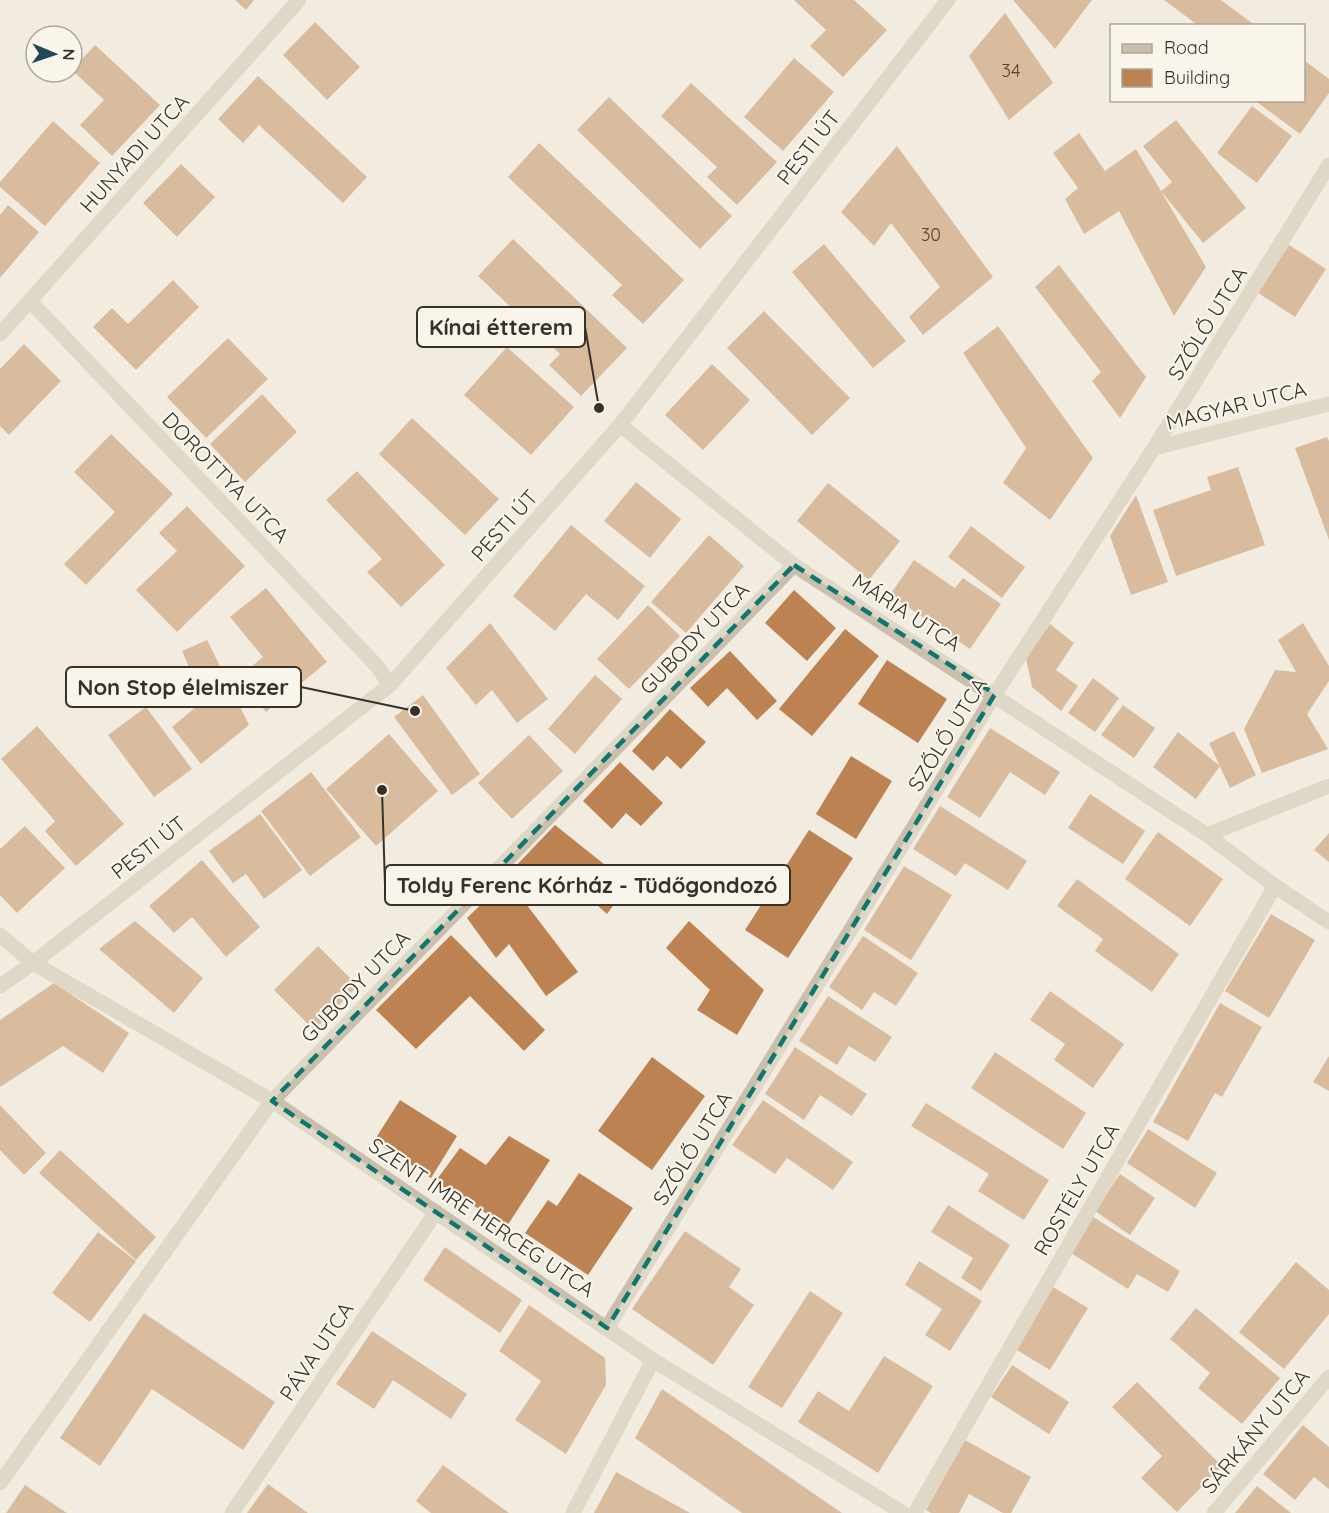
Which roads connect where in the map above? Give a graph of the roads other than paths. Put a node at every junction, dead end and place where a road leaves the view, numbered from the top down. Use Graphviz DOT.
graph roads {
  1 [pos="299,0"];
  2 [pos="948,0"];
  3 [pos="1329,165"];
  4 [pos="30,301"];
  5 [pos="0,334"];
  6 [pos="1329,404"];
  7 [pos="620,425"];
  8 [pos="1154,447"];
  9 [pos="794,565"];
  10 [pos="390,685"];
  11 [pos="995,694"];
  12 [pos="1329,786"];
  13 [pos="1207,835"];
  14 [pos="1275,886"];
  15 [pos="1329,922"];
  16 [pos="0,935"];
  17 [pos="33,963"];
  18 [pos="0,986"];
  19 [pos="273,1101"];
  20 [pos="436,1212"];
  21 [pos="606,1328"];
  22 [pos="653,1360"];
  23 [pos="1329,1377"];
  24 [pos="0,1483"];
  25 [pos="232,1513"];
  26 [pos="573,1513"];
  27 [pos="903,1513"];
  28 [pos="915,1513"];
  29 [pos="1214,1513"];
  1 -- 4 [label="street, HUNYADI UTCA"];
  2 -- 7 [label="street, PESTI ÚT"];
  3 -- 8 [label="street, SZŐLŐ UTCA"];
  4 -- 5 [label="street, HUNYADI UTCA"];
  4 -- 10 [label="street, DOROTTYA UTCA"];
  6 -- 8 [label="street, MAGYAR UTCA"];
  7 -- 9 [label="street, MÁRIA UTCA"];
  7 -- 10 [label="street, PESTI ÚT"];
  8 -- 11 [label="street, SZŐLŐ UTCA"];
  9 -- 11 [label="street, MÁRIA UTCA"];
  9 -- 19 [label="street, GUBODY UTCA"];
  10 -- 17 [label="street, PESTI ÚT"];
  11 -- 13 [label="street, MÁRIA UTCA"];
  11 -- 21 [label="street, SZŐLŐ UTCA"];
  12 -- 13 [label="street"];
  13 -- 14 [label="street, MÁRIA UTCA"];
  14 -- 15 [label="street, MÁRIA UTCA"];
  14 -- 28 [label="street, ROSTÉLY UTCA"];
  16 -- 17 [label="street, SZENT IMRE HERCEG UTCA"];
  17 -- 18 [label="street, PESTI ÚT"];
  17 -- 19 [label="street, SZENT IMRE HERCEG UTCA"];
  19 -- 20 [label="street, SZENT IMRE HERCEG UTCA"];
  19 -- 24 [label="street, GUBODY UTCA"];
  20 -- 21 [label="street, SZENT IMRE HERCEG UTCA"];
  20 -- 25 [label="street, PÁVA UTCA"];
  21 -- 22 [label="street, SZENT IMRE HERCEG UTCA"];
  22 -- 26 [label="street"];
  22 -- 27 [label="street, SZENT IMRE HERCEG UTCA"];
  23 -- 29 [label="street, SÁRKÁNY UTCA"];
}
